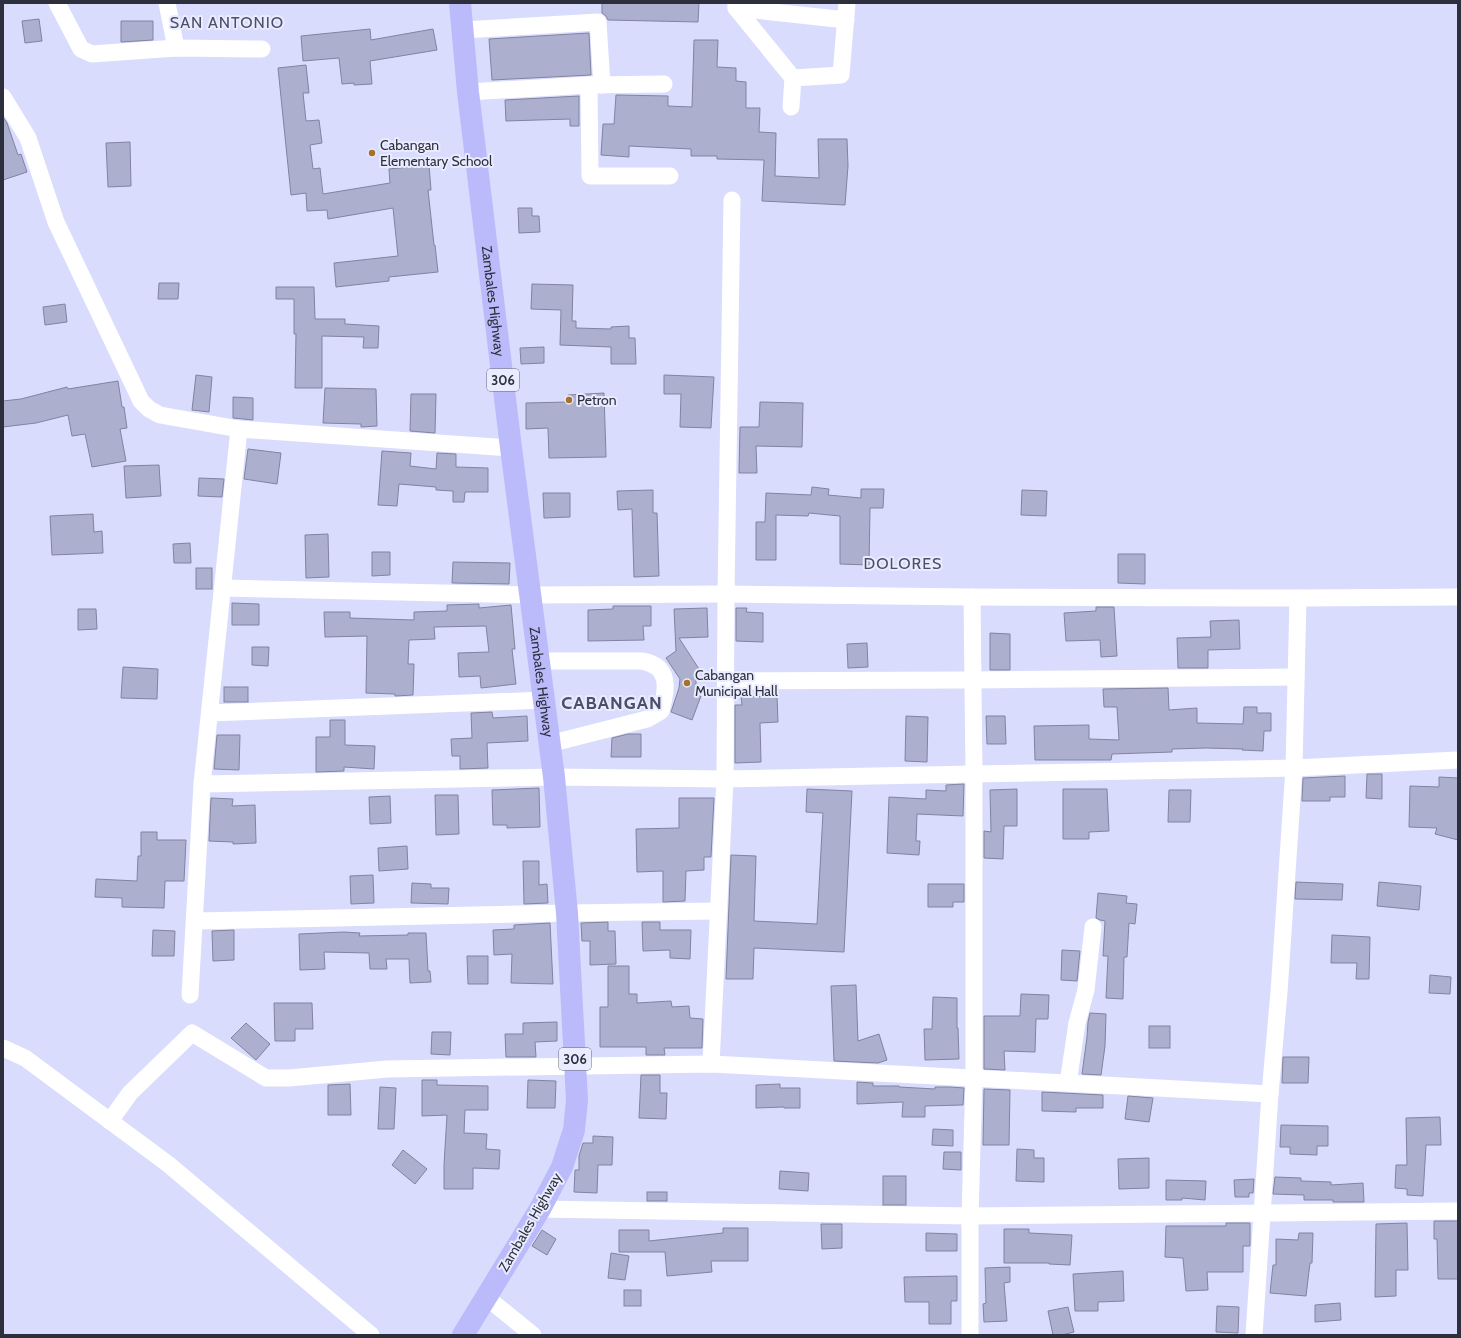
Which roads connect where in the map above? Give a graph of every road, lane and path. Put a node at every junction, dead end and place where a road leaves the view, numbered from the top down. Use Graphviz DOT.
graph roads {
  1 [pos="57,3"];
  2 [pos="167,3"];
  3 [pos="460,3"];
  4 [pos="736,5"];
  5 [pos="847,11"];
  6 [pos="463,30"];
  7 [pos="176,48"];
  8 [pos="262,49"];
  9 [pos="793,78"];
  10 [pos="664,84"];
  11 [pos="596,85"];
  12 [pos="468,92"];
  13 [pos="3,97"];
  14 [pos="790,107"];
  15 [pos="670,176"];
  16 [pos="732,200"];
  17 [pos="239,429"];
  18 [pos="511,448"];
  19 [pos="222,588"];
  20 [pos="726,594"];
  21 [pos="531,595"];
  22 [pos="972,597"];
  23 [pos="1458,597"];
  24 [pos="1298,598"];
  25 [pos="539,661"];
  26 [pos="1296,677"];
  27 [pos="973,680"];
  28 [pos="726,681"];
  29 [pos="544,700"];
  30 [pos="210,713"];
  31 [pos="550,744"];
  32 [pos="1458,760"];
  33 [pos="1294,768"];
  34 [pos="974,774"];
  35 [pos="554,777"];
  36 [pos="725,779"];
  37 [pos="202,784"];
  38 [pos="718,911"];
  39 [pos="567,913"];
  40 [pos="195,922"];
  41 [pos="1093,927"];
  42 [pos="190,995"];
  43 [pos="3,1048"];
  44 [pos="711,1064"];
  45 [pos="575,1066"];
  46 [pos="974,1077"];
  47 [pos="1068,1083"];
  48 [pos="1270,1094"];
  49 [pos="110,1121"];
  50 [pos="540,1209"];
  51 [pos="1458,1211"];
  52 [pos="1262,1212"];
  53 [pos="970,1216"];
  54 [pos="486,1297"];
  55 [pos="371,1335"];
  56 [pos="463,1335"];
  57 [pos="533,1335"];
  58 [pos="970,1335"];
  59 [pos="1254,1335"];
  1 -- 7 [label="street"];
  2 -- 7 [label="street"];
  3 -- 6 [label="main road, Zambales Highway / 306"];
  4 -- 5 [label="street"];
  4 -- 9 [label="street"];
  5 -- 9 [label="street"];
  6 -- 11 [label="street"];
  6 -- 12 [label="main road, Zambales Highway / 306"];
  7 -- 8 [label="street"];
  9 -- 14 [label="street"];
  10 -- 11 [label="street"];
  11 -- 12 [label="street"];
  11 -- 15 [label="street"];
  12 -- 18 [label="main road, Zambales Highway / 306"];
  13 -- 17 [label="street"];
  16 -- 20 [label="street"];
  17 -- 18 [label="street"];
  17 -- 19 [label="street"];
  18 -- 21 [label="main road, Zambales Highway / 306"];
  19 -- 21 [label="street"];
  19 -- 30 [label="street"];
  20 -- 21 [label="street"];
  20 -- 22 [label="street"];
  20 -- 28 [label="street"];
  21 -- 25 [label="main road, Zambales Highway / 306"];
  22 -- 24 [label="street"];
  22 -- 27 [label="street"];
  23 -- 24 [label="street"];
  24 -- 26 [label="street"];
  25 -- 29 [label="main road, Zambales Highway / 306"];
  25 -- 31 [label="street"];
  26 -- 27 [label="street"];
  26 -- 33 [label="street"];
  27 -- 28 [label="street"];
  27 -- 34 [label="street"];
  28 -- 36 [label="street"];
  29 -- 30 [label="street"];
  29 -- 31 [label="main road, Zambales Highway / 306"];
  30 -- 37 [label="street"];
  31 -- 35 [label="main road, Zambales Highway / 306"];
  32 -- 33 [label="street"];
  33 -- 34 [label="street"];
  33 -- 48 [label="street"];
  34 -- 36 [label="street"];
  34 -- 46 [label="street"];
  35 -- 36 [label="street"];
  35 -- 37 [label="street"];
  35 -- 39 [label="main road, Zambales Highway / 306"];
  36 -- 38 [label="street"];
  37 -- 40 [label="street"];
  38 -- 39 [label="street"];
  38 -- 44 [label="street"];
  39 -- 40 [label="street"];
  39 -- 45 [label="main road, Zambales Highway / 306"];
  40 -- 42 [label="street"];
  41 -- 47 [label="street"];
  43 -- 49 [label="street"];
  44 -- 45 [label="street"];
  44 -- 46 [label="street"];
  45 -- 49 [label="street"];
  45 -- 50 [label="main road, Zambales Highway / 306"];
  46 -- 47 [label="street"];
  46 -- 53 [label="street"];
  47 -- 48 [label="street"];
  48 -- 52 [label="street"];
  49 -- 55 [label="street"];
  50 -- 53 [label="street"];
  50 -- 54 [label="main road, Zambales Highway / 306"];
  51 -- 52 [label="street"];
  52 -- 53 [label="street"];
  52 -- 59 [label="street"];
  53 -- 58 [label="street"];
  54 -- 56 [label="main road, Zambales Highway / 306"];
  54 -- 57 [label="street"];
}
